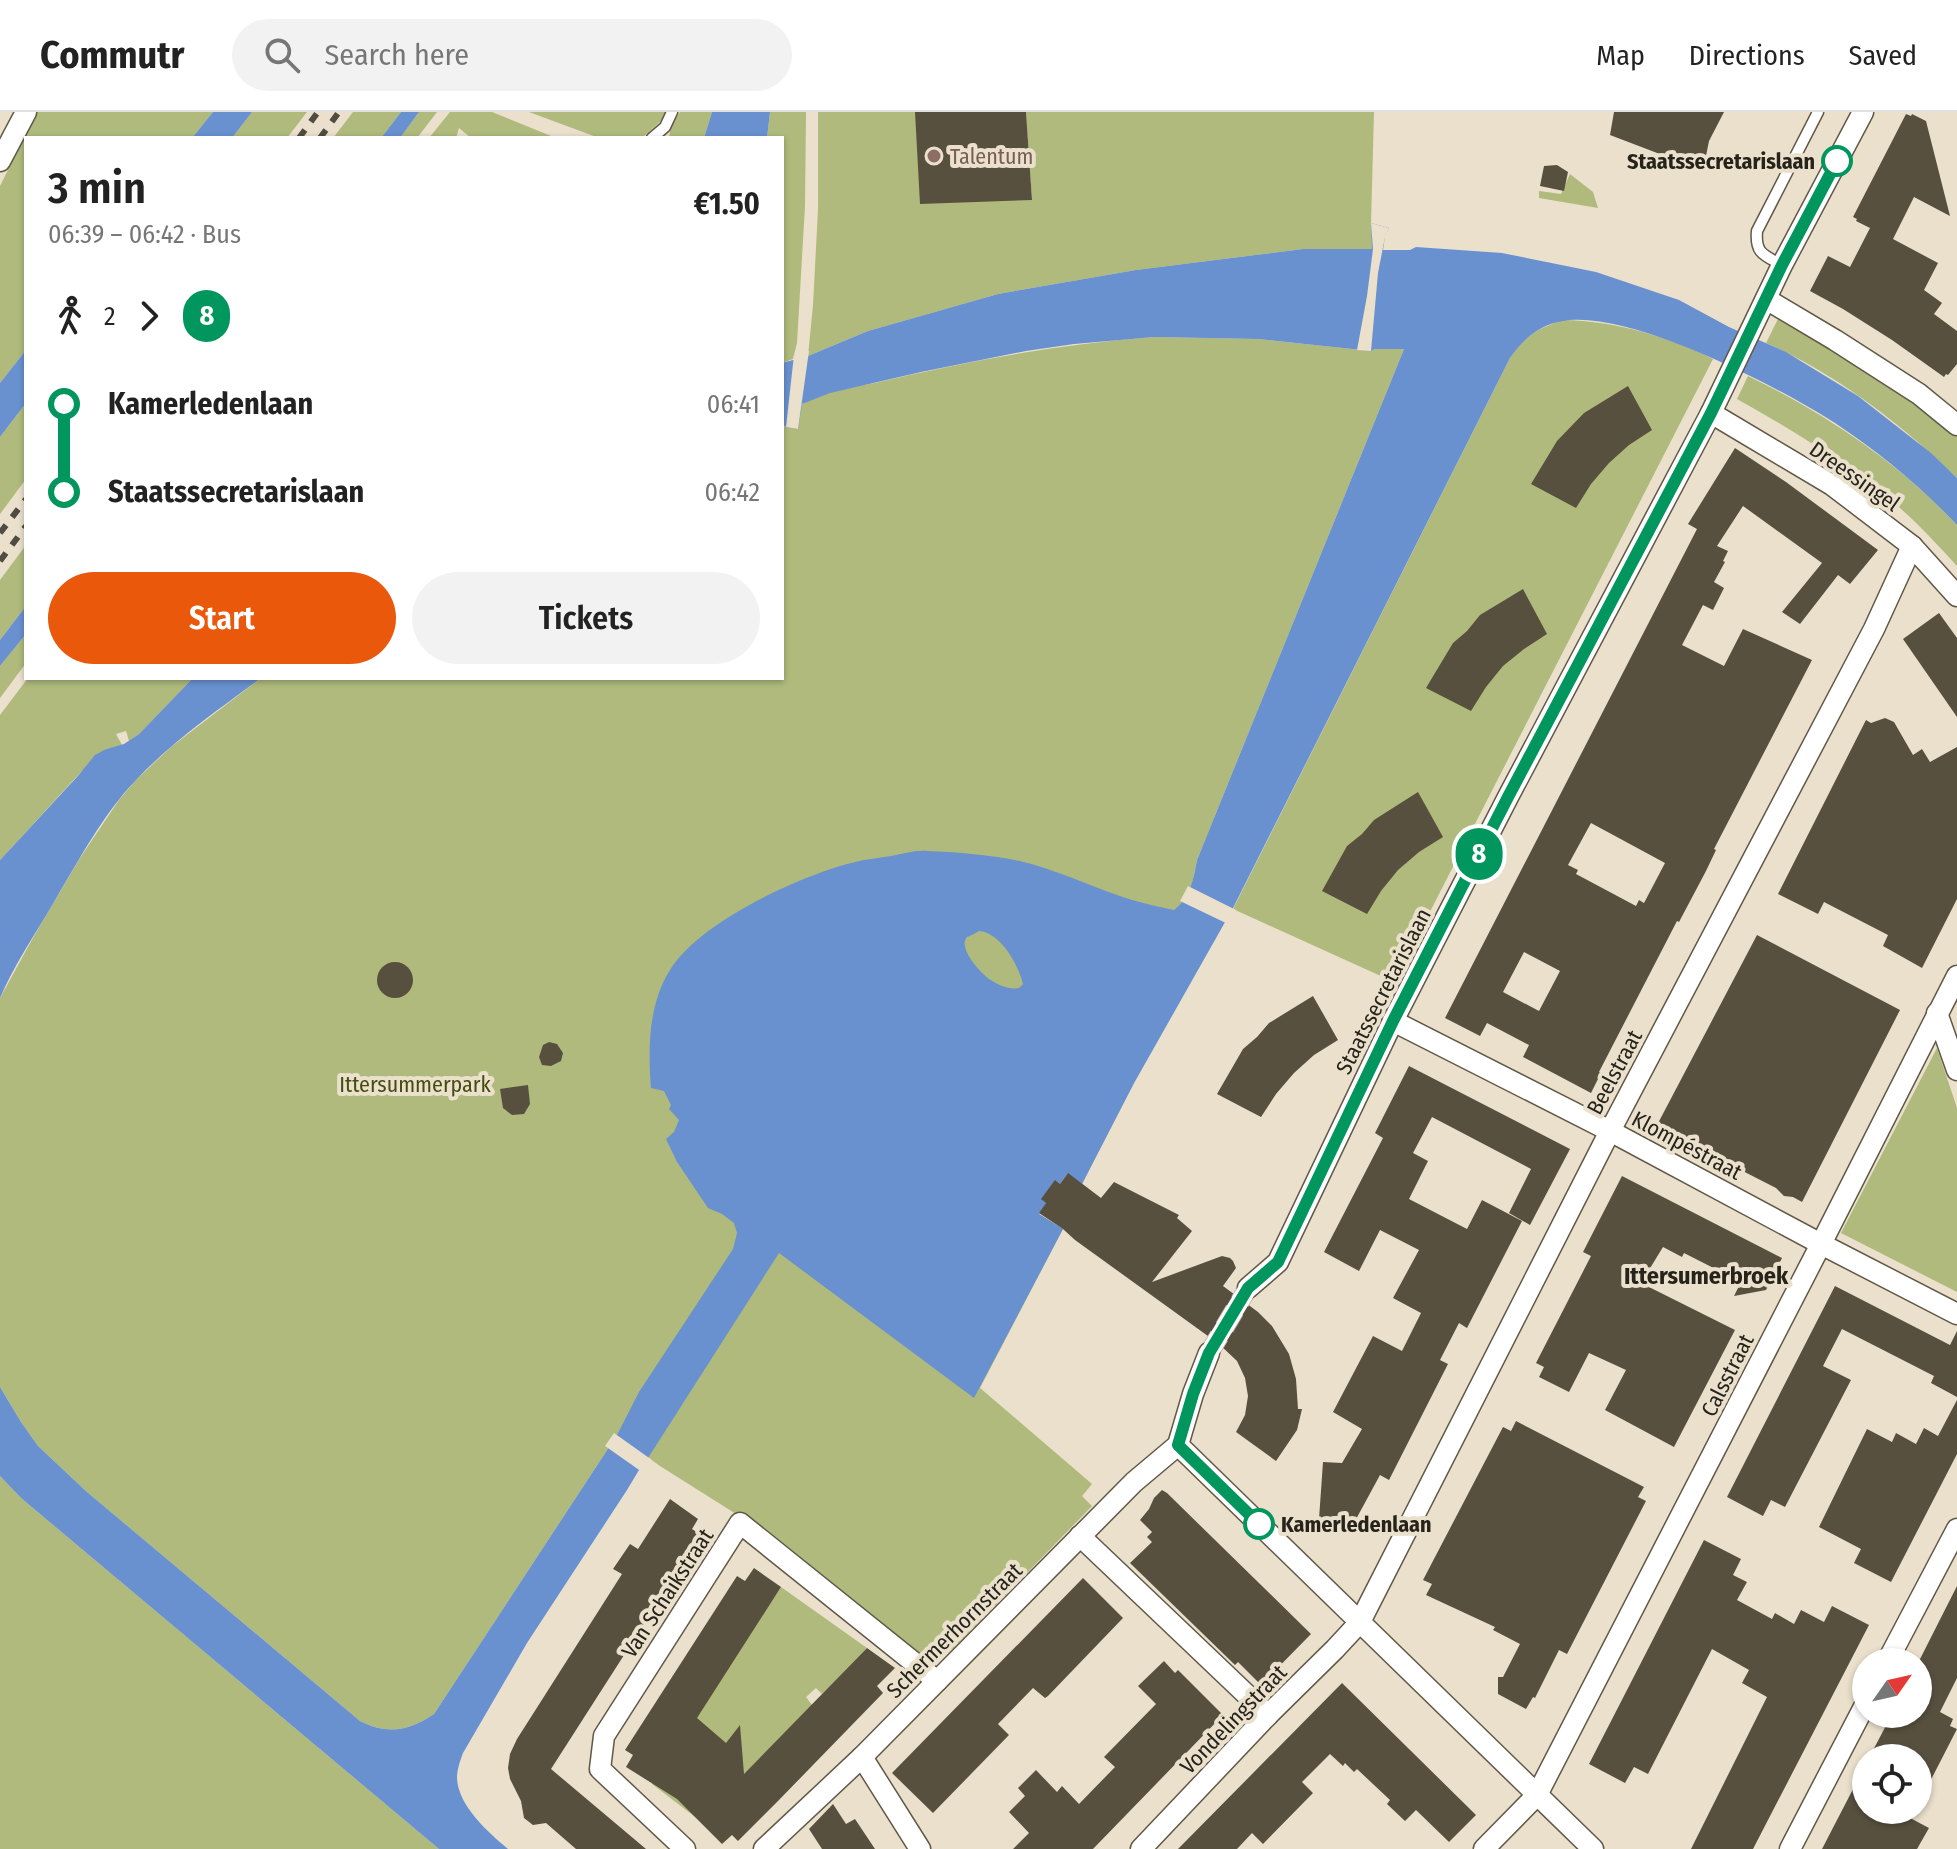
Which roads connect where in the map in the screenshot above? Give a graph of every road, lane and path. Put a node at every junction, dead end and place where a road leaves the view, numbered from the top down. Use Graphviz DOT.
graph roads {
  1 [pos="26,112"];
  2 [pos="672,112"];
  3 [pos="1818,112"];
  4 [pos="1863,112"];
  5 [pos="654,136"];
  6 [pos="0,161"];
  7 [pos="1782,265"];
  8 [pos="1765,302"];
  9 [pos="1711,413"];
  10 [pos="1957,425"];
  11 [pos="1912,546"];
  12 [pos="1957,596"];
  13 [pos="1957,976"];
  14 [pos="1937,1013"];
  15 [pos="1393,1021"];
  16 [pos="1957,1070"];
  17 [pos="1610,1131"];
  18 [pos="1821,1244"];
  19 [pos="1248,1288"];
  20 [pos="1957,1314"];
  21 [pos="1209,1353"];
  22 [pos="1178,1445"];
  23 [pos="1957,1529"];
  24 [pos="1080,1536"];
  25 [pos="1360,1622"];
  26 [pos="1894,1648"];
  27 [pos="937,1681"];
  28 [pos="1268,1715"];
  29 [pos="1853,1728"];
  30 [pos="862,1757"];
  31 [pos="1537,1795"];
  32 [pos="685,1849"];
  33 [pos="764,1849"];
  34 [pos="920,1849"];
  35 [pos="1141,1849"];
  36 [pos="1484,1849"];
  37 [pos="1593,1849"];
  38 [pos="1790,1849"];
  1 -- 6 [label="street"];
  2 -- 5 [label="lane"];
  3 -- 7 [label="lane"];
  4 -- 7 [label="street, Staatssecretarislaan"];
  7 -- 8 [label="street, Staatssecretarislaan"];
  8 -- 9 [label="street, Staatssecretarislaan"];
  8 -- 10 [label="street"];
  9 -- 11 [label="street, Dreessingel"];
  9 -- 15 [label="street, Staatssecretarislaan"];
  11 -- 12 [label="street, Dreessingel"];
  11 -- 17 [label="street, Beelstraat"];
  13 -- 14 [label="street, Calsstraat"];
  14 -- 16 [label="street"];
  14 -- 18 [label="street, Calsstraat"];
  15 -- 17 [label="street, Klompéstraat"];
  15 -- 19 [label="street, Staatssecretarislaan"];
  17 -- 18 [label="street, Klompéstraat"];
  17 -- 25 [label="street, Beelstraat"];
  18 -- 20 [label="street, Klompéstraat"];
  18 -- 31 [label="street, Calsstraat"];
  21 -- 22 [label="street"];
  22 -- 24 [label="street, Schermerhornstraat"];
  22 -- 25 [label="street"];
  23 -- 26 [label="street"];
  24 -- 27 [label="street, Schermerhornstraat"];
  24 -- 28 [label="street"];
  25 -- 28 [label="street, Vondelingstraat"];
  25 -- 31 [label="street"];
  27 -- 30 [label="street, Schermerhornstraat"];
  27 -- 32 [label="street, Van Schaikstraat"];
  28 -- 35 [label="street, Vondelingstraat"];
  29 -- 38 [label="street"];
  30 -- 33 [label="street, Schermerhornstraat"];
  30 -- 34 [label="street"];
  31 -- 36 [label="street, Calsstraat"];
  31 -- 37 [label="street"];
}
